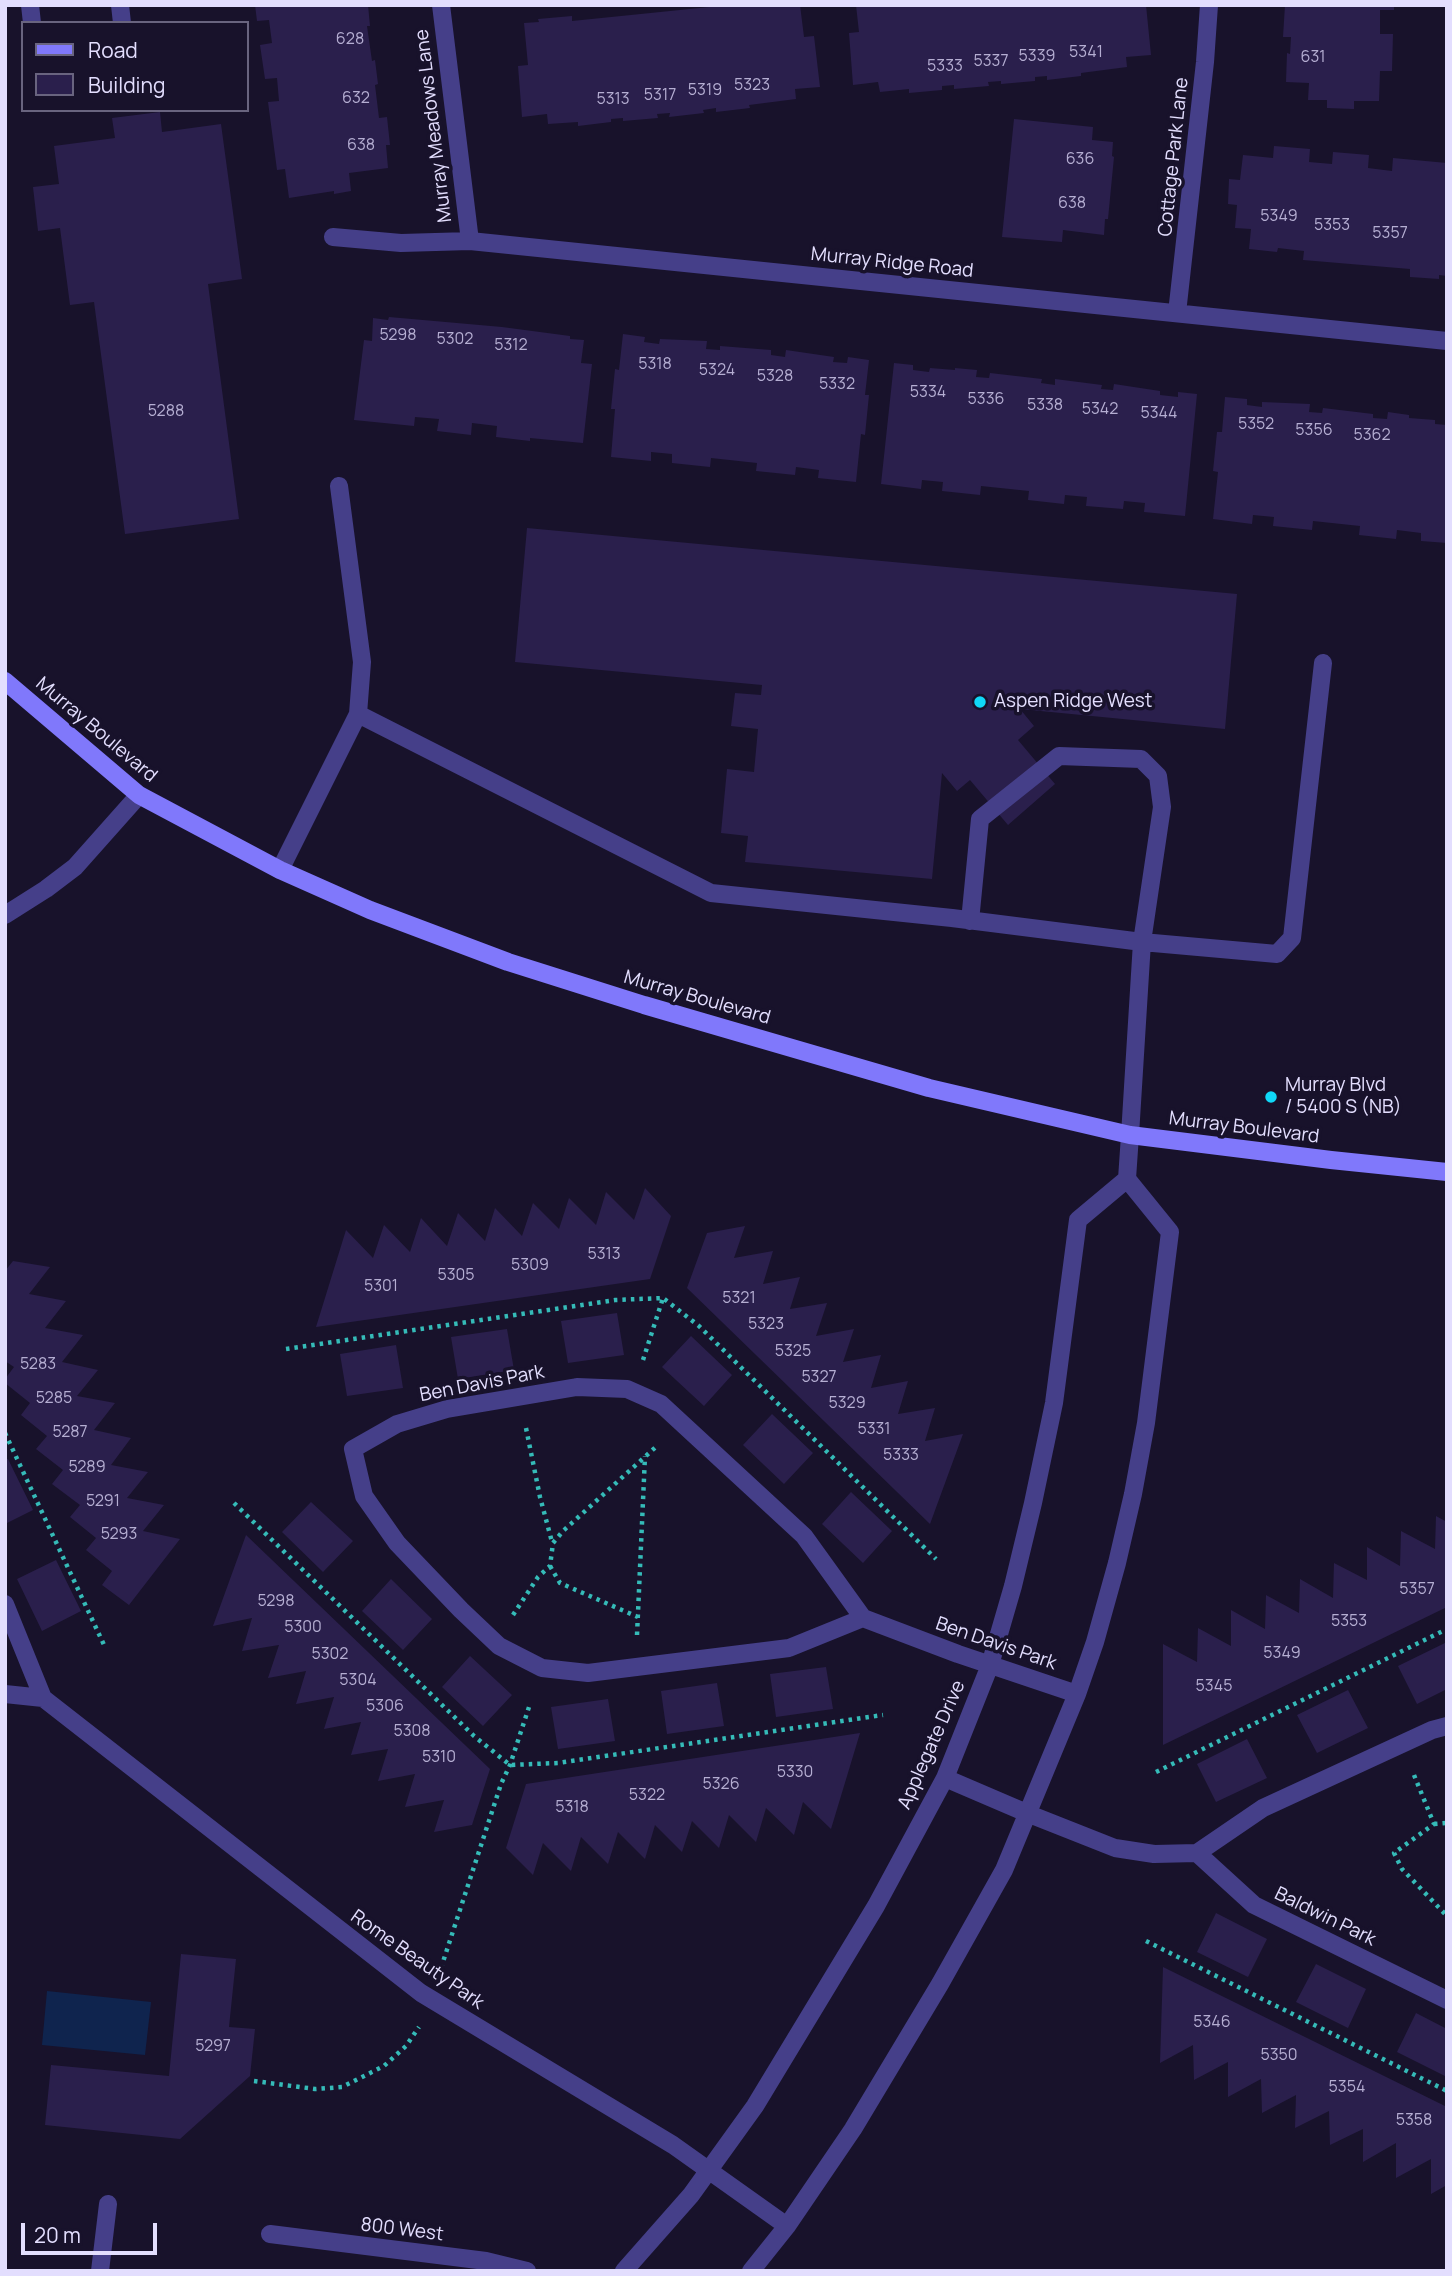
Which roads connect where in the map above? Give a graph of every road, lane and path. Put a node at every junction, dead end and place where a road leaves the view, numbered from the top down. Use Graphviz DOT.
graph roads {
  1 [pos="1209,5"];
  2 [pos="446,6"];
  3 [pos="334,237"];
  4 [pos="470,241"];
  5 [pos="1177,313"];
  6 [pos="1447,341"];
  7 [pos="339,486"];
  8 [pos="1323,663"];
  9 [pos="5,681"];
  10 [pos="358,714"];
  11 [pos="139,795"];
  12 [pos="280,870"];
  13 [pos="5,915"];
  14 [pos="970,921"];
  15 [pos="1142,942"];
  16 [pos="1130,1135"];
  17 [pos="1447,1163"];
  18 [pos="1446,1172"];
  19 [pos="1127,1179"];
  20 [pos="663,1298"];
  21 [pos="643,1360"];
  22 [pos="519,1396"];
  23 [pos="681,1423"];
  24 [pos="5,1433"];
  25 [pos="645,1456"];
  26 [pos="553,1543"];
  27 [pos="550,1566"];
  28 [pos="5,1604"];
  29 [pos="638,1617"];
  30 [pos="863,1619"];
  31 [pos="1447,1629"];
  32 [pos="495,1641"];
  33 [pos="105,1647"];
  34 [pos="990,1665"];
  35 [pos="637,1667"];
  36 [pos="1077,1693"];
  37 [pos="5,1695"];
  38 [pos="43,1698"];
  39 [pos="530,1704"];
  40 [pos="1447,1726"];
  41 [pos="1401,1744"];
  42 [pos="1156,1772"];
  43 [pos="944,1778"];
  44 [pos="1029,1814"];
  45 [pos="1447,1823"];
  46 [pos="1434,1824"];
  47 [pos="1197,1853"];
  48 [pos="1444,1909"];
  49 [pos="1447,1916"];
  50 [pos="1146,1941"];
  51 [pos="441,1969"];
  52 [pos="1447,2000"];
  53 [pos="419,2026"];
  54 [pos="254,2081"];
  55 [pos="1447,2091"];
  56 [pos="710,2171"];
  57 [pos="108,2204"];
  58 [pos="788,2226"];
  59 [pos="270,2234"];
  60 [pos="100,2271"];
  61 [pos="527,2271"];
  62 [pos="624,2271"];
  63 [pos="751,2271"];
  1 -- 5 [label="street, Cottage Park Lane"];
  2 -- 4 [label="street, Murray Meadows Lane"];
  3 -- 4 [label="street, Murray Ridge Road"];
  4 -- 5 [label="street, Murray Ridge Road"];
  5 -- 6 [label="street, Murray Ridge Road"];
  7 -- 10 [label="street"];
  8 -- 15 [label="street"];
  9 -- 11 [label="main road, Murray Boulevard"];
  10 -- 12 [label="street"];
  10 -- 14 [label="street"];
  11 -- 12 [label="main road, Murray Boulevard"];
  11 -- 13 [label="street"];
  12 -- 16 [label="main road, Murray Boulevard"];
  14 -- 15 [label="street"];
  14 -- 15 [label="street"];
  15 -- 16 [label="street"];
  16 -- 18 [label="main road, Murray Boulevard"];
  16 -- 19 [label="street"];
  17 -- 18 [label="street"];
  19 -- 34 [label="street, Applegate Drive"];
  19 -- 36 [label="street"];
  20 -- 21 [label="path"];
  22 -- 23 [label="street, Ben Davis Park"];
  22 -- 26 [label="path"];
  22 -- 32 [label="street, Ben Davis Park"];
  23 -- 25 [label="path"];
  23 -- 30 [label="street, Ben Davis Park"];
  24 -- 33 [label="path"];
  25 -- 26 [label="path"];
  25 -- 29 [label="path"];
  26 -- 27 [label="path"];
  27 -- 29 [label="path"];
  27 -- 32 [label="path"];
  28 -- 38 [label="street"];
  29 -- 35 [label="path"];
  30 -- 34 [label="street, Ben Davis Park"];
  30 -- 35 [label="street, Ben Davis Park"];
  31 -- 42 [label="path"];
  32 -- 35 [label="street, Ben Davis Park"];
  34 -- 36 [label="street, Ben Davis Park"];
  34 -- 43 [label="street, Applegate Drive"];
  36 -- 44 [label="street"];
  37 -- 38 [label="street"];
  38 -- 56 [label="street, Rome Beauty Park"];
  39 -- 51 [label="path"];
  40 -- 41 [label="street"];
  41 -- 46 [label="path"];
  41 -- 47 [label="street"];
  43 -- 44 [label="street"];
  43 -- 56 [label="street, Applegate Drive"];
  44 -- 47 [label="street"];
  44 -- 58 [label="street"];
  45 -- 46 [label="path"];
  46 -- 48 [label="path"];
  47 -- 52 [label="street, Baldwin Park"];
  48 -- 49 [label="path"];
  50 -- 55 [label="path"];
  53 -- 54 [label="path"];
  56 -- 58 [label="street, Rome Beauty Park"];
  56 -- 62 [label="street, Applegate Drive"];
  57 -- 60 [label="street"];
  58 -- 63 [label="street"];
  59 -- 61 [label="street, 800 West"];
}
